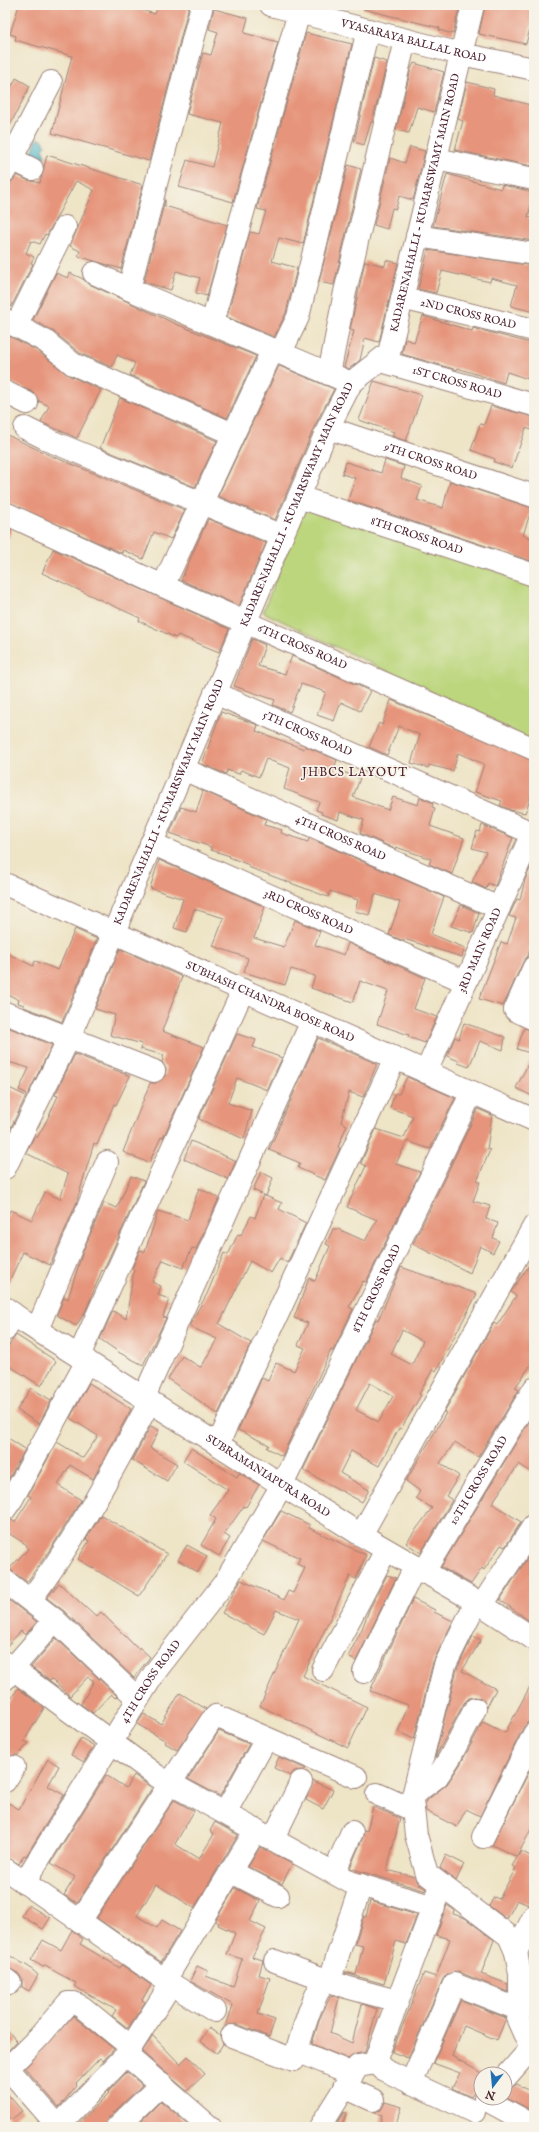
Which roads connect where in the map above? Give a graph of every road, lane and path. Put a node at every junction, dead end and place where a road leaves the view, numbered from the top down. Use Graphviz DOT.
graph roads {
  1 [pos="202,5"];
  2 [pos="271,5"];
  3 [pos="473,5"];
  4 [pos="299,12"];
  5 [pos="368,30"];
  6 [pos="405,40"];
  7 [pos="461,54"];
  8 [pos="534,69"];
  9 [pos="51,82"];
  10 [pos="436,159"];
  11 [pos="8,165"];
  12 [pos="32,169"];
  13 [pos="534,179"];
  14 [pos="65,227"];
  15 [pos="417,236"];
  16 [pos="534,254"];
  17 [pos="94,273"];
  18 [pos="129,289"];
  19 [pos="402,298"];
  20 [pos="10,323"];
  21 [pos="212,323"];
  22 [pos="534,330"];
  23 [pos="277,350"];
  24 [pos="381,361"];
  25 [pos="329,374"];
  26 [pos="351,383"];
  27 [pos="5,392"];
  28 [pos="27,403"];
  29 [pos="534,405"];
  30 [pos="25,428"];
  31 [pos="328,428"];
  32 [pos="233,434"];
  33 [pos="534,496"];
  34 [pos="299,497"];
  35 [pos="202,504"];
  36 [pos="5,513"];
  37 [pos="282,536"];
  38 [pos="534,575"];
  39 [pos="163,586"];
  40 [pos="245,622"];
  41 [pos="215,693"];
  42 [pos="534,749"];
  43 [pos="183,769"];
  44 [pos="533,831"];
  45 [pos="151,843"];
  46 [pos="5,884"];
  47 [pos="499,908"];
  48 [pos="113,932"];
  49 [pos="534,967"];
  50 [pos="466,982"];
  51 [pos="243,990"];
  52 [pos="5,1013"];
  53 [pos="534,1019"];
  54 [pos="312,1021"];
  55 [pos="69,1038"];
  56 [pos="395,1058"];
  57 [pos="154,1071"];
  58 [pos="426,1072"];
  59 [pos="472,1092"];
  60 [pos="534,1120"];
  61 [pos="107,1162"];
  62 [pos="5,1168"];
  63 [pos="534,1226"];
  64 [pos="7,1317"];
  65 [pos="37,1330"];
  66 [pos="83,1359"];
  67 [pos="534,1389"];
  68 [pos="147,1399"];
  69 [pos="218,1444"];
  70 [pos="282,1485"];
  71 [pos="5,1509"];
  72 [pos="534,1525"];
  73 [pos="361,1535"];
  74 [pos="386,1550"];
  75 [pos="419,1570"];
  76 [pos="5,1581"];
  77 [pos="30,1600"];
  78 [pos="479,1604"];
  79 [pos="55,1620"];
  80 [pos="534,1639"];
  81 [pos="7,1670"];
  82 [pos="323,1670"];
  83 [pos="364,1672"];
  84 [pos="138,1699"];
  85 [pos="475,1709"];
  86 [pos="534,1734"];
  87 [pos="266,1739"];
  88 [pos="112,1743"];
  89 [pos="356,1778"];
  90 [pos="301,1782"];
  91 [pos="170,1783"];
  92 [pos="377,1794"];
  93 [pos="414,1802"];
  94 [pos="225,1813"];
  95 [pos="352,1832"];
  96 [pos="264,1834"];
  97 [pos="483,1837"];
  98 [pos="5,1869"];
  99 [pos="230,1871"];
  100 [pos="334,1873"];
  101 [pos="24,1883"];
  102 [pos="361,1885"];
  103 [pos="442,1886"];
  104 [pos="278,1896"];
  105 [pos="434,1907"];
  106 [pos="534,1916"];
  107 [pos="80,1921"];
  108 [pos="516,1952"];
  109 [pos="275,1961"];
  110 [pos="325,1980"];
  111 [pos="168,1982"];
  112 [pos="397,2001"];
  113 [pos="520,2010"];
  114 [pos="215,2011"];
  115 [pos="232,2036"];
  116 [pos="533,2047"];
  117 [pos="130,2049"];
  118 [pos="297,2051"];
  119 [pos="377,2063"];
  120 [pos="6,2066"];
  121 [pos="513,2069"];
  122 [pos="349,2081"];
  123 [pos="411,2083"];
  124 [pos="161,2084"];
  125 [pos="373,2100"];
  126 [pos="477,2109"];
  127 [pos="58,2126"];
  128 [pos="534,2126"];
  129 [pos="118,2127"];
  130 [pos="210,2127"];
  131 [pos="320,2127"];
  1 -- 18 [label="street"];
  2 -- 4 [label="street, VYASARAYA BALLAL ROAD"];
  3 -- 7 [label="street"];
  4 -- 5 [label="street, VYASARAYA BALLAL ROAD"];
  4 -- 21 [label="street"];
  5 -- 6 [label="street, VYASARAYA BALLAL ROAD"];
  5 -- 23 [label="street"];
  6 -- 7 [label="street, VYASARAYA BALLAL ROAD"];
  6 -- 25 [label="street"];
  7 -- 8 [label="street, VYASARAYA BALLAL ROAD"];
  7 -- 10 [label="street, KADARENAHALLI - KUMARSWAMY MAIN ROAD"];
  9 -- 11 [label="street"];
  10 -- 13 [label="street"];
  10 -- 15 [label="street, KADARENAHALLI - KUMARSWAMY MAIN ROAD"];
  11 -- 12 [label="street"];
  14 -- 20 [label="street"];
  15 -- 16 [label="street"];
  15 -- 19 [label="street, KADARENAHALLI - KUMARSWAMY MAIN ROAD"];
  17 -- 18 [label="street"];
  18 -- 21 [label="street"];
  19 -- 22 [label="street, 2ND CROSS ROAD"];
  19 -- 24 [label="street, KADARENAHALLI - KUMARSWAMY MAIN ROAD"];
  20 -- 32 [label="street"];
  21 -- 23 [label="street"];
  23 -- 25 [label="street"];
  23 -- 32 [label="street"];
  24 -- 26 [label="street, KADARENAHALLI - KUMARSWAMY MAIN ROAD"];
  24 -- 29 [label="street, 1ST CROSS ROAD"];
  25 -- 26 [label="street"];
  26 -- 31 [label="street, KADARENAHALLI - KUMARSWAMY MAIN ROAD"];
  27 -- 28 [label="street"];
  30 -- 35 [label="street"];
  31 -- 33 [label="street, 9TH CROSS ROAD"];
  31 -- 34 [label="street, KADARENAHALLI - KUMARSWAMY MAIN ROAD"];
  32 -- 35 [label="street"];
  34 -- 37 [label="street, KADARENAHALLI - KUMARSWAMY MAIN ROAD"];
  34 -- 38 [label="street, 8TH CROSS ROAD"];
  35 -- 37 [label="street"];
  35 -- 39 [label="street"];
  36 -- 39 [label="street, 6TH CROSS ROAD"];
  37 -- 40 [label="street, KADARENAHALLI - KUMARSWAMY MAIN ROAD"];
  39 -- 40 [label="street, 6TH CROSS ROAD"];
  40 -- 41 [label="street, KADARENAHALLI - KUMARSWAMY MAIN ROAD"];
  40 -- 42 [label="street, 6TH CROSS ROAD"];
  41 -- 43 [label="street, KADARENAHALLI - KUMARSWAMY MAIN ROAD"];
  41 -- 44 [label="street, 5TH CROSS ROAD"];
  43 -- 45 [label="street, KADARENAHALLI - KUMARSWAMY MAIN ROAD"];
  43 -- 47 [label="street, 4TH CROSS ROAD"];
  44 -- 47 [label="street, 3RD MAIN ROAD"];
  45 -- 48 [label="street, KADARENAHALLI - KUMARSWAMY MAIN ROAD"];
  45 -- 50 [label="street, 3RD CROSS ROAD"];
  46 -- 48 [label="street, SUBHASH CHANDRA BOSE ROAD"];
  47 -- 50 [label="street, 3RD MAIN ROAD"];
  48 -- 51 [label="street, SUBHASH CHANDRA BOSE ROAD"];
  48 -- 55 [label="street, KADARENAHALLI - KUMARSWAMY MAIN ROAD"];
  49 -- 53 [label="street"];
  50 -- 58 [label="street, 3RD MAIN ROAD"];
  51 -- 54 [label="street, SUBHASH CHANDRA BOSE ROAD"];
  51 -- 66 [label="street"];
  52 -- 55 [label="street"];
  54 -- 56 [label="street, SUBHASH CHANDRA BOSE ROAD"];
  54 -- 68 [label="street"];
  55 -- 57 [label="street"];
  55 -- 62 [label="street, KADARENAHALLI - KUMARSWAMY MAIN ROAD"];
  56 -- 58 [label="street, SUBHASH CHANDRA BOSE ROAD"];
  56 -- 69 [label="street"];
  58 -- 59 [label="street, SUBHASH CHANDRA BOSE ROAD"];
  59 -- 60 [label="street, SUBHASH CHANDRA BOSE ROAD"];
  59 -- 70 [label="street, 8TH CROSS ROAD"];
  61 -- 65 [label="street"];
  63 -- 73 [label="street"];
  64 -- 65 [label="street, SUBRAMANIAPURA ROAD"];
  65 -- 66 [label="street, SUBRAMANIAPURA ROAD"];
  66 -- 68 [label="street, SUBRAMANIAPURA ROAD"];
  66 -- 71 [label="street"];
  67 -- 75 [label="street, 10TH CROSS ROAD"];
  68 -- 69 [label="street, SUBRAMANIAPURA ROAD"];
  68 -- 77 [label="street"];
  69 -- 70 [label="street, SUBRAMANIAPURA ROAD"];
  70 -- 73 [label="street, SUBRAMANIAPURA ROAD"];
  70 -- 84 [label="street, 4TH CROSS ROAD"];
  72 -- 78 [label="street"];
  73 -- 74 [label="street, SUBRAMANIAPURA ROAD"];
  74 -- 75 [label="street, SUBRAMANIAPURA ROAD"];
  74 -- 82 [label="street"];
  75 -- 78 [label="street, SUBRAMANIAPURA ROAD"];
  75 -- 83 [label="street, 10TH CROSS ROAD"];
  76 -- 77 [label="street"];
  77 -- 79 [label="street"];
  78 -- 80 [label="street, SUBRAMANIAPURA ROAD"];
  78 -- 93 [label="street"];
  79 -- 81 [label="street"];
  79 -- 84 [label="street"];
  81 -- 88 [label="street"];
  84 -- 88 [label="street, 4TH CROSS ROAD"];
  85 -- 93 [label="street"];
  86 -- 97 [label="street"];
  87 -- 89 [label="street"];
  87 -- 91 [label="street"];
  87 -- 94 [label="street"];
  88 -- 91 [label="street"];
  88 -- 101 [label="street, 4TH CROSS ROAD"];
  90 -- 96 [label="street"];
  91 -- 94 [label="street"];
  91 -- 107 [label="street"];
  92 -- 93 [label="street"];
  93 -- 103 [label="street"];
  94 -- 96 [label="street"];
  95 -- 100 [label="street"];
  96 -- 99 [label="street"];
  96 -- 100 [label="street"];
  98 -- 101 [label="street"];
  99 -- 104 [label="street"];
  99 -- 111 [label="street"];
  100 -- 102 [label="street"];
  101 -- 107 [label="street"];
  102 -- 105 [label="street"];
  102 -- 110 [label="street"];
  103 -- 105 [label="street"];
  103 -- 108 [label="street"];
  105 -- 112 [label="street"];
  106 -- 108 [label="street"];
  107 -- 111 [label="street"];
  108 -- 113 [label="street"];
  109 -- 110 [label="street"];
  110 -- 112 [label="street"];
  110 -- 118 [label="street"];
  111 -- 114 [label="street"];
  111 -- 117 [label="street"];
  112 -- 119 [label="street"];
  113 -- 116 [label="street"];
  113 -- 123 [label="street"];
  115 -- 118 [label="street"];
  116 -- 121 [label="street"];
  117 -- 120 [label="street"];
  117 -- 124 [label="street"];
  117 -- 127 [label="street"];
  118 -- 122 [label="street"];
  119 -- 122 [label="street"];
  119 -- 123 [label="street"];
  120 -- 127 [label="street"];
  122 -- 125 [label="street"];
  122 -- 131 [label="street"];
  123 -- 126 [label="street"];
  124 -- 129 [label="street"];
  124 -- 130 [label="street"];
  126 -- 128 [label="street"];
}
